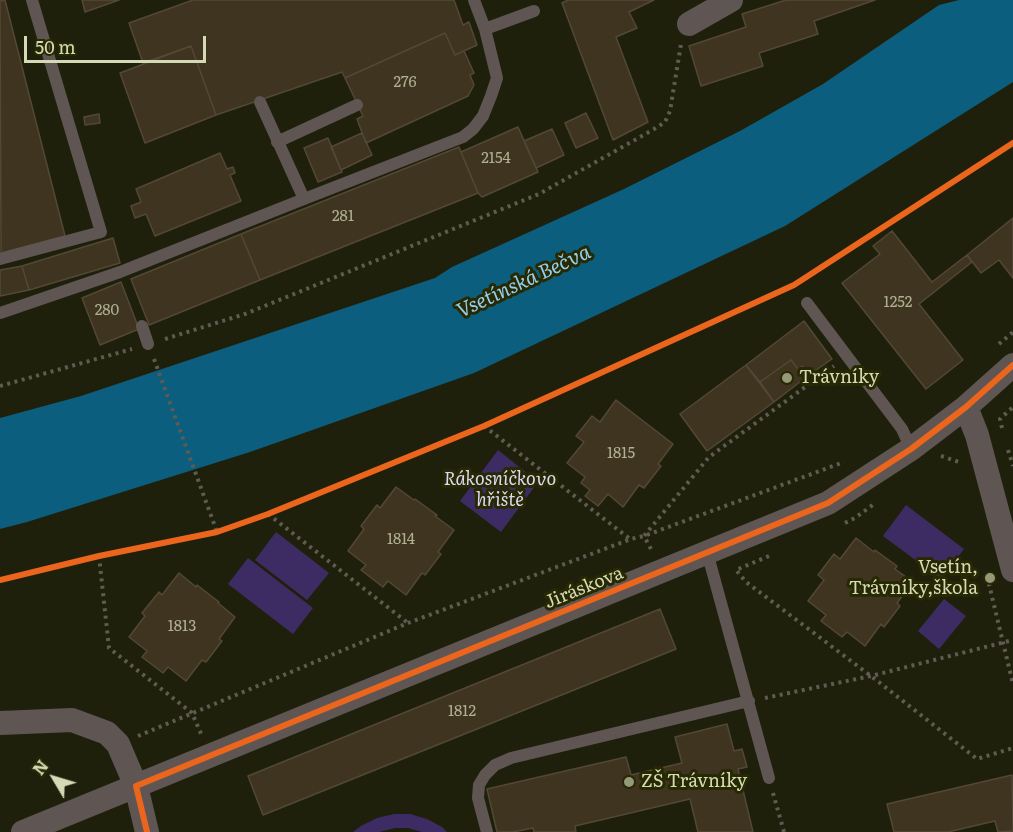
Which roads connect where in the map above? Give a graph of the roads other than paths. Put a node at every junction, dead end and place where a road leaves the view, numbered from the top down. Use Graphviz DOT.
graph roads {
  1 [pos="32,0"];
  2 [pos="474,0"];
  3 [pos="731,0"];
  4 [pos="534,11"];
  5 [pos="689,24"];
  6 [pos="485,29"];
  7 [pos="260,102"];
  8 [pos="357,105"];
  9 [pos="277,142"];
  10 [pos="304,199"];
  11 [pos="0,259"];
  12 [pos="807,303"];
  13 [pos="0,313"];
  14 [pos="142,326"];
  15 [pos="148,344"];
  16 [pos="1013,365"];
  17 [pos="966,407"];
  18 [pos="912,449"];
  19 [pos="707,552"];
  20 [pos="1013,570"];
  21 [pos="749,701"];
  22 [pos="0,723"];
  23 [pos="769,777"];
  24 [pos="136,786"];
  25 [pos="23,832"];
  26 [pos="147,832"];
  27 [pos="487,832"];
  1 -- 11 [label="lane"];
  2 -- 6 [label="lane"];
  3 -- 5 [label="street"];
  4 -- 6 [label="lane"];
  6 -- 10 [label="lane"];
  7 -- 9 [label="lane"];
  8 -- 9 [label="lane"];
  9 -- 10 [label="lane"];
  10 -- 13 [label="lane"];
  12 -- 18 [label="lane"];
  14 -- 15 [label="lane"];
  16 -- 17 [label="street, Jiráskova"];
  17 -- 18 [label="street, Jiráskova"];
  17 -- 20 [label="street"];
  18 -- 19 [label="street, Jiráskova"];
  19 -- 21 [label="lane"];
  19 -- 24 [label="street, Jiráskova"];
  21 -- 23 [label="lane"];
  21 -- 27 [label="lane"];
  22 -- 24 [label="street"];
  24 -- 25 [label="street, Jiráskova"];
  24 -- 26 [label="street"];
}
